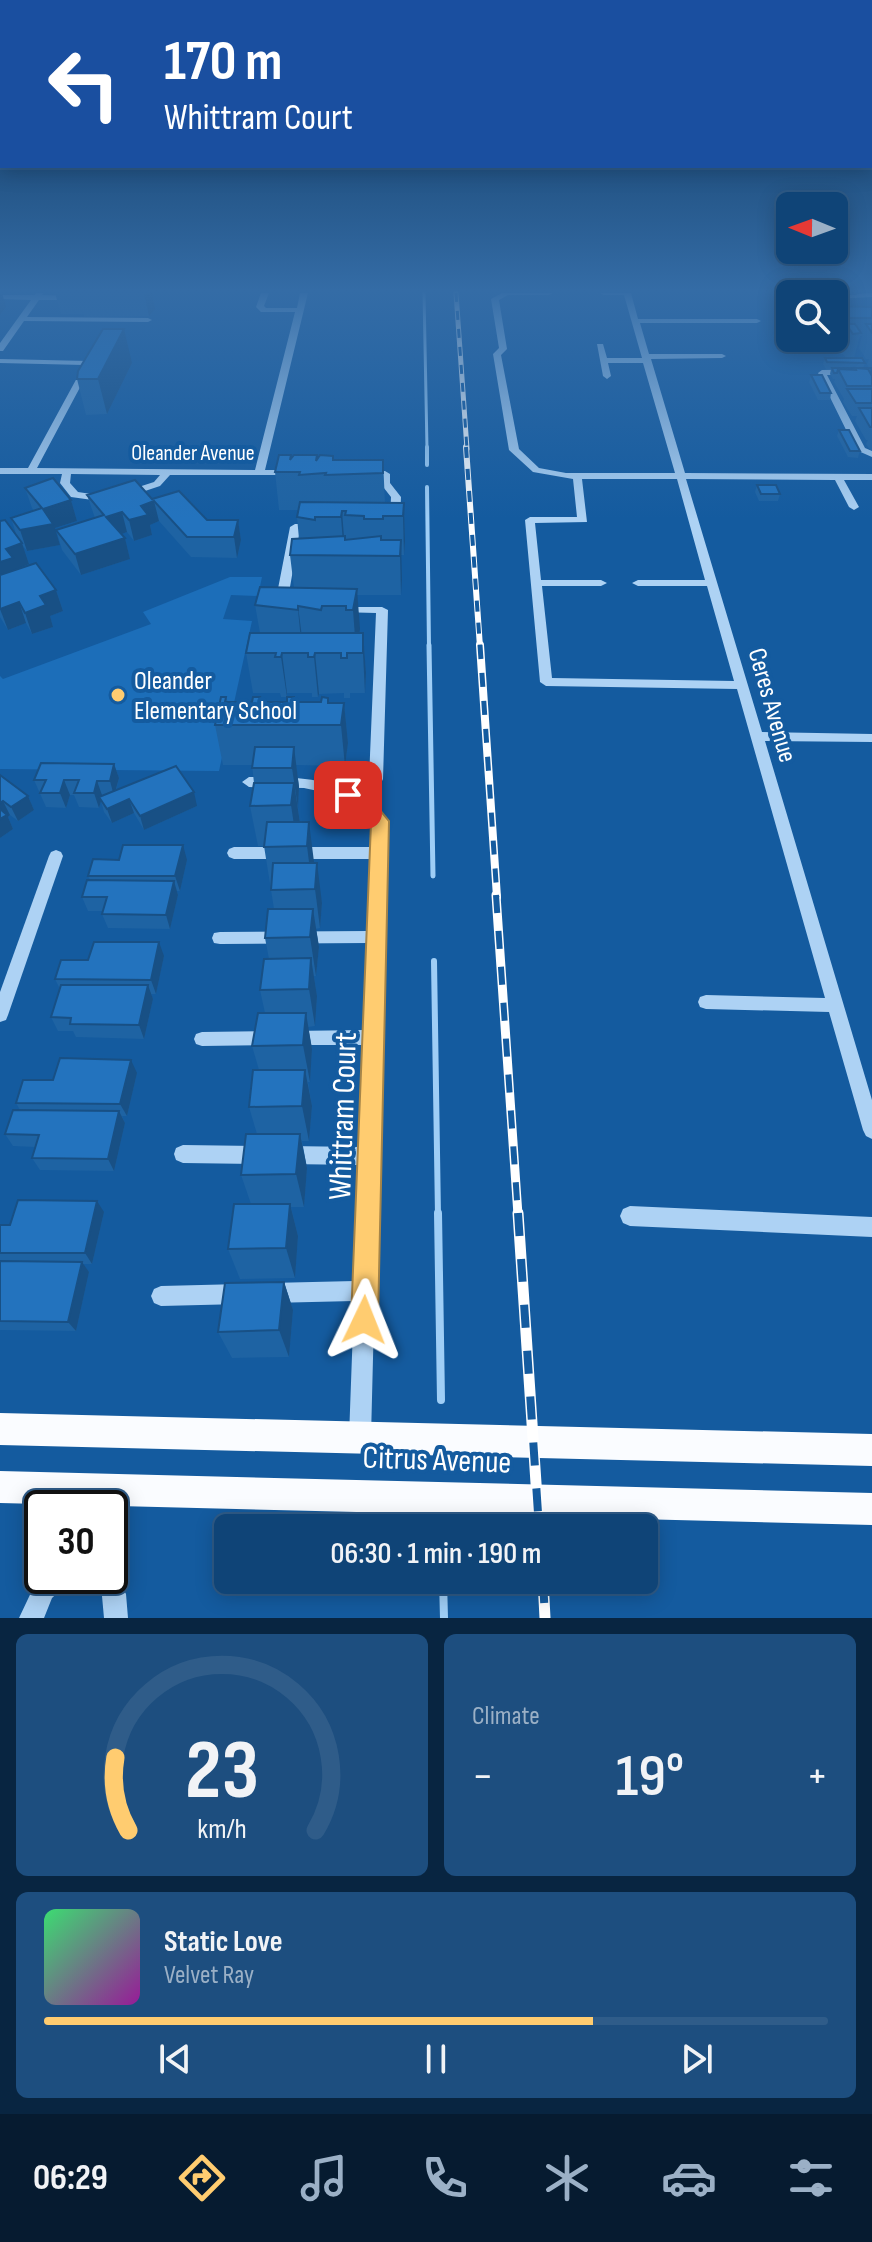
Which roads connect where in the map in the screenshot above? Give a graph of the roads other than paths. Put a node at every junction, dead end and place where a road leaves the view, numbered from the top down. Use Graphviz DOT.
graph roads {
  1 [pos="86,369"];
  2 [pos="285,369"];
  3 [pos="499,369"];
  4 [pos="605,369"];
  5 [pos="649,369"];
  6 [pos="850,369"];
  7 [pos="607,376"];
  8 [pos="872,454"];
  9 [pos="0,471"];
  10 [pos="31,471"];
  11 [pos="67,471"];
  12 [pos="168,472"];
  13 [pos="259,473"];
  14 [pos="306,473"];
  15 [pos="353,474"];
  16 [pos="577,476"];
  17 [pos="681,476"];
  18 [pos="838,477"];
  19 [pos="872,477"];
  20 [pos="854,507"];
  21 [pos="324,527"];
  22 [pos="380,527"];
  23 [pos="536,583"];
  24 [pos="601,583"];
  25 [pos="638,583"];
  26 [pos="712,583"];
  27 [pos="294,610"];
  28 [pos="324,610"];
  29 [pos="742,685"];
  30 [pos="757,736"];
  31 [pos="872,738"];
  32 [pos="249,782"];
  33 [pos="365,803"];
  34 [pos="234,853"];
  35 [pos="381,853"];
  36 [pos="56,856"];
  37 [pos="378,937"];
  38 [pos="220,938"];
  39 [pos="706,1002"];
  40 [pos="836,1005"];
  41 [pos="0,1015"];
  42 [pos="375,1037"];
  43 [pos="202,1039"];
  44 [pos="872,1130"];
  45 [pos="183,1154"];
  46 [pos="371,1156"];
  47 [pos="630,1216"];
  48 [pos="872,1227"];
  49 [pos="366,1291"];
  50 [pos="161,1296"];
  51 [pos="0,1429"];
  52 [pos="360,1437"];
  53 [pos="872,1450"];
  54 [pos="0,1487"];
  55 [pos="26,1490"];
  56 [pos="128,1499"];
  57 [pos="872,1509"];
  58 [pos="42,1594"];
  59 [pos="114,1594"];
  60 [pos="31,1618"];
  61 [pos="116,1618"];
  1 -- 10 [label="street"];
  2 -- 13 [label="street"];
  3 -- 16 [label="street"];
  4 -- 7 [label="street"];
  5 -- 17 [label="street, Ceres Avenue"];
  6 -- 8 [label="street"];
  9 -- 10 [label="street, Oleander Avenue"];
  10 -- 11 [label="street, Oleander Avenue"];
  11 -- 12 [label="street, Oleander Avenue"];
  11 -- 12 [label="street"];
  12 -- 13 [label="street, Oleander Avenue"];
  13 -- 14 [label="street, Oleander Avenue"];
  15 -- 22 [label="street"];
  16 -- 17 [label="street"];
  16 -- 23 [label="street"];
  17 -- 18 [label="street"];
  17 -- 26 [label="street, Ceres Avenue"];
  18 -- 19 [label="street"];
  18 -- 20 [label="street"];
  21 -- 27 [label="street"];
  23 -- 24 [label="street"];
  23 -- 29 [label="street"];
  25 -- 26 [label="street"];
  26 -- 29 [label="street, Ceres Avenue"];
  28 -- 33 [label="street"];
  29 -- 30 [label="street, Ceres Avenue"];
  30 -- 31 [label="street"];
  30 -- 40 [label="street, Ceres Avenue"];
  32 -- 33 [label="street"];
  33 -- 35 [label="street, Whittram Court"];
  34 -- 35 [label="street"];
  35 -- 37 [label="street, Whittram Court"];
  36 -- 41 [label="street"];
  37 -- 38 [label="street"];
  37 -- 42 [label="street, Whittram Court"];
  39 -- 40 [label="street"];
  40 -- 44 [label="street, Ceres Avenue"];
  42 -- 43 [label="street"];
  42 -- 46 [label="street, Whittram Court"];
  45 -- 46 [label="street"];
  46 -- 49 [label="street, Whittram Court"];
  47 -- 48 [label="street"];
  49 -- 50 [label="street"];
  49 -- 52 [label="street, Whittram Court"];
  51 -- 52 [label="main road, Citrus Avenue"];
  52 -- 53 [label="main road, Citrus Avenue"];
  54 -- 55 [label="main road, Citrus Avenue"];
  56 -- 57 [label="main road, Citrus Avenue"];
  58 -- 60 [label="street"];
  59 -- 61 [label="street"];
}
